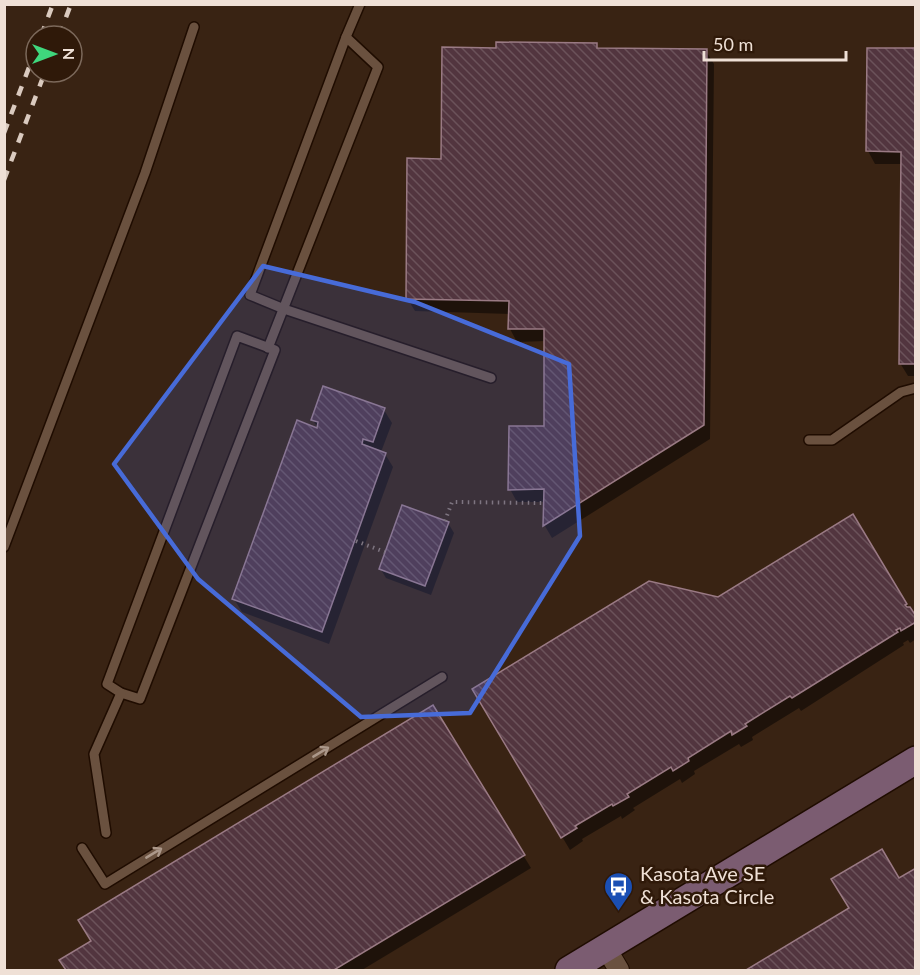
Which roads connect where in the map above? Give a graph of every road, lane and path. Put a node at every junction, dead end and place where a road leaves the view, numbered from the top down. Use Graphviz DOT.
graph roads {
  1 [pos="360,4"];
  2 [pos="194,27"];
  3 [pos="346,37"];
  4 [pos="284,309"];
  5 [pos="268,348"];
  6 [pos="491,378"];
  7 [pos="915,388"];
  8 [pos="809,440"];
  9 [pos="544,503"];
  10 [pos="445,521"];
  11 [pos="356,541"];
  12 [pos="4,547"];
  13 [pos="385,552"];
  14 [pos="442,677"];
  15 [pos="121,693"];
  16 [pos="915,760"];
  17 [pos="106,833"];
  18 [pos="82,848"];
  19 [pos="612,959"];
  20 [pos="569,970"];
  1 -- 3 [label="lane"];
  2 -- 12 [label="lane"];
  3 -- 4 [label="lane"];
  3 -- 4 [label="lane"];
  4 -- 5 [label="lane"];
  4 -- 6 [label="lane"];
  5 -- 15 [label="lane"];
  5 -- 15 [label="lane"];
  7 -- 8 [label="lane"];
  9 -- 10 [label="path"];
  11 -- 13 [label="path"];
  18 -- 14 [label="lane, one-way"];
  15 -- 17 [label="lane"];
  16 -- 19 [label="street"];
  19 -- 20 [label="street"];
}
